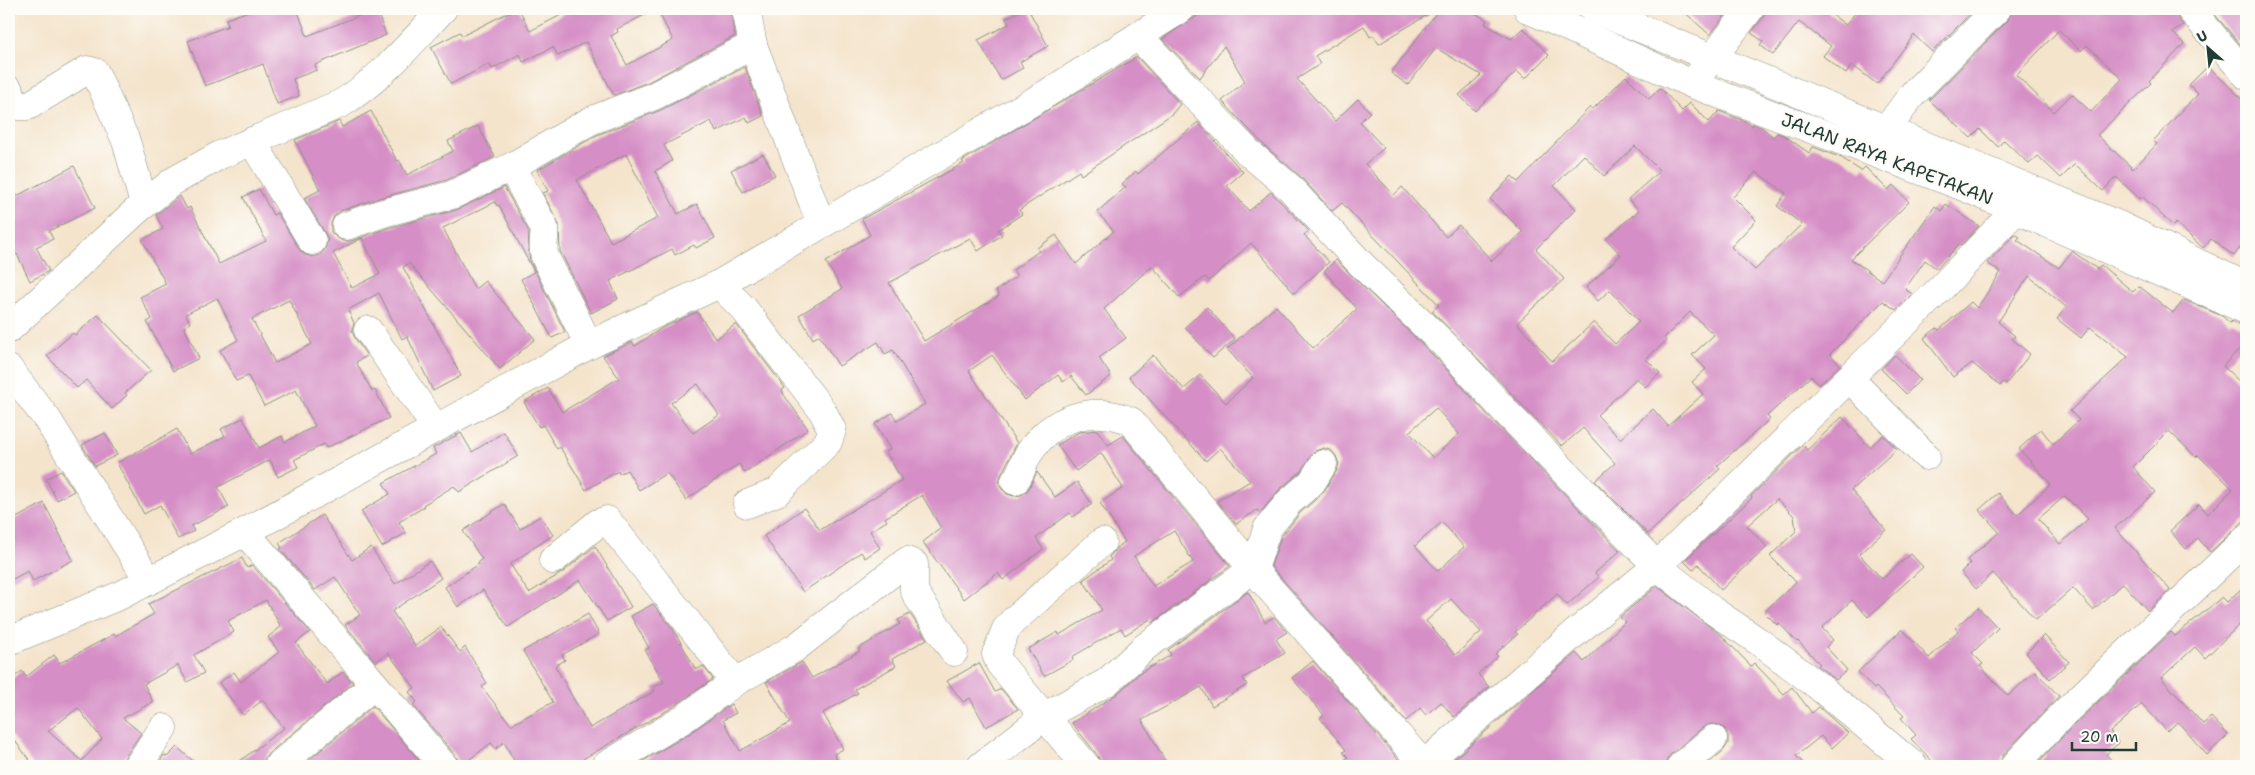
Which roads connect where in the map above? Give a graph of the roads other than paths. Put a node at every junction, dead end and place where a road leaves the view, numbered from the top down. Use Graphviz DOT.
graph roads {
  1 [pos="443,9"];
  2 [pos="746,9"];
  3 [pos="1181,9"];
  4 [pos="1528,9"];
  5 [pos="1594,9"];
  6 [pos="1750,9"];
  7 [pos="1997,9"];
  8 [pos="2190,9"];
  9 [pos="1138,36"];
  10 [pos="753,44"];
  11 [pos="1710,58"];
  12 [pos="2246,76"];
  13 [pos="1692,84"];
  14 [pos="9,90"];
  15 [pos="1887,129"];
  16 [pos="252,141"];
  17 [pos="511,167"];
  18 [pos="2022,199"];
  19 [pos="144,204"];
  20 [pos="822,224"];
  21 [pos="346,226"];
  22 [pos="312,241"];
  23 [pos="719,284"];
  24 [pos="2246,286"];
  25 [pos="2246,310"];
  26 [pos="9,329"];
  27 [pos="368,330"];
  28 [pos="589,345"];
  29 [pos="9,369"];
  30 [pos="1850,379"];
  31 [pos="436,428"];
  32 [pos="1926,456"];
  33 [pos="1323,464"];
  34 [pos="1016,481"];
  35 [pos="747,504"];
  36 [pos="245,532"];
  37 [pos="2246,539"];
  38 [pos="1102,542"];
  39 [pos="553,560"];
  40 [pos="1658,566"];
  41 [pos="1252,568"];
  42 [pos="149,581"];
  43 [pos="9,641"];
  44 [pos="954,652"];
  45 [pos="735,682"];
  46 [pos="374,685"];
  47 [pos="1045,716"];
  48 [pos="163,728"];
  49 [pos="1713,739"];
  50 [pos="138,766"];
  51 [pos="278,766"];
  52 [pos="444,766"];
  53 [pos="605,766"];
  54 [pos="981,766"];
  55 [pos="1086,766"];
  56 [pos="1423,766"];
  57 [pos="1681,766"];
  58 [pos="1914,766"];
  59 [pos="2014,766"];
  1 -- 16 [label="main road"];
  2 -- 10 [label="main road"];
  3 -- 9 [label="main road"];
  4 -- 13 [label="main road, JALAN RAYA KAPETAKAN"];
  5 -- 11 [label="main road, JALAN RAYA KAPETAKAN"];
  6 -- 11 [label="main road"];
  7 -- 15 [label="main road"];
  8 -- 12 [label="main road"];
  9 -- 20 [label="main road"];
  9 -- 40 [label="main road"];
  10 -- 17 [label="main road"];
  10 -- 20 [label="main road"];
  11 -- 13 [label="main road"];
  11 -- 15 [label="main road, JALAN RAYA KAPETAKAN"];
  13 -- 18 [label="main road, JALAN RAYA KAPETAKAN"];
  14 -- 19 [label="main road"];
  15 -- 18 [label="main road, JALAN RAYA KAPETAKAN"];
  16 -- 19 [label="main road"];
  16 -- 22 [label="main road"];
  17 -- 21 [label="main road"];
  17 -- 28 [label="main road"];
  18 -- 24 [label="main road, JALAN RAYA KAPETAKAN"];
  18 -- 25 [label="main road, JALAN RAYA KAPETAKAN"];
  18 -- 30 [label="main road"];
  19 -- 26 [label="main road"];
  20 -- 23 [label="main road"];
  23 -- 28 [label="main road"];
  23 -- 35 [label="main road"];
  27 -- 31 [label="main road"];
  28 -- 31 [label="main road"];
  29 -- 42 [label="main road"];
  30 -- 32 [label="main road"];
  30 -- 40 [label="main road"];
  31 -- 36 [label="main road"];
  33 -- 41 [label="main road"];
  34 -- 41 [label="main road"];
  36 -- 42 [label="main road"];
  36 -- 46 [label="main road"];
  37 -- 59 [label="main road"];
  38 -- 47 [label="main road"];
  39 -- 45 [label="main road"];
  40 -- 56 [label="main road"];
  40 -- 58 [label="main road"];
  41 -- 47 [label="main road"];
  41 -- 56 [label="main road"];
  42 -- 43 [label="main road"];
  44 -- 45 [label="main road"];
  45 -- 53 [label="main road"];
  46 -- 51 [label="main road"];
  46 -- 52 [label="main road"];
  47 -- 54 [label="main road"];
  47 -- 55 [label="main road"];
  48 -- 50 [label="main road"];
  49 -- 57 [label="main road"];
}
